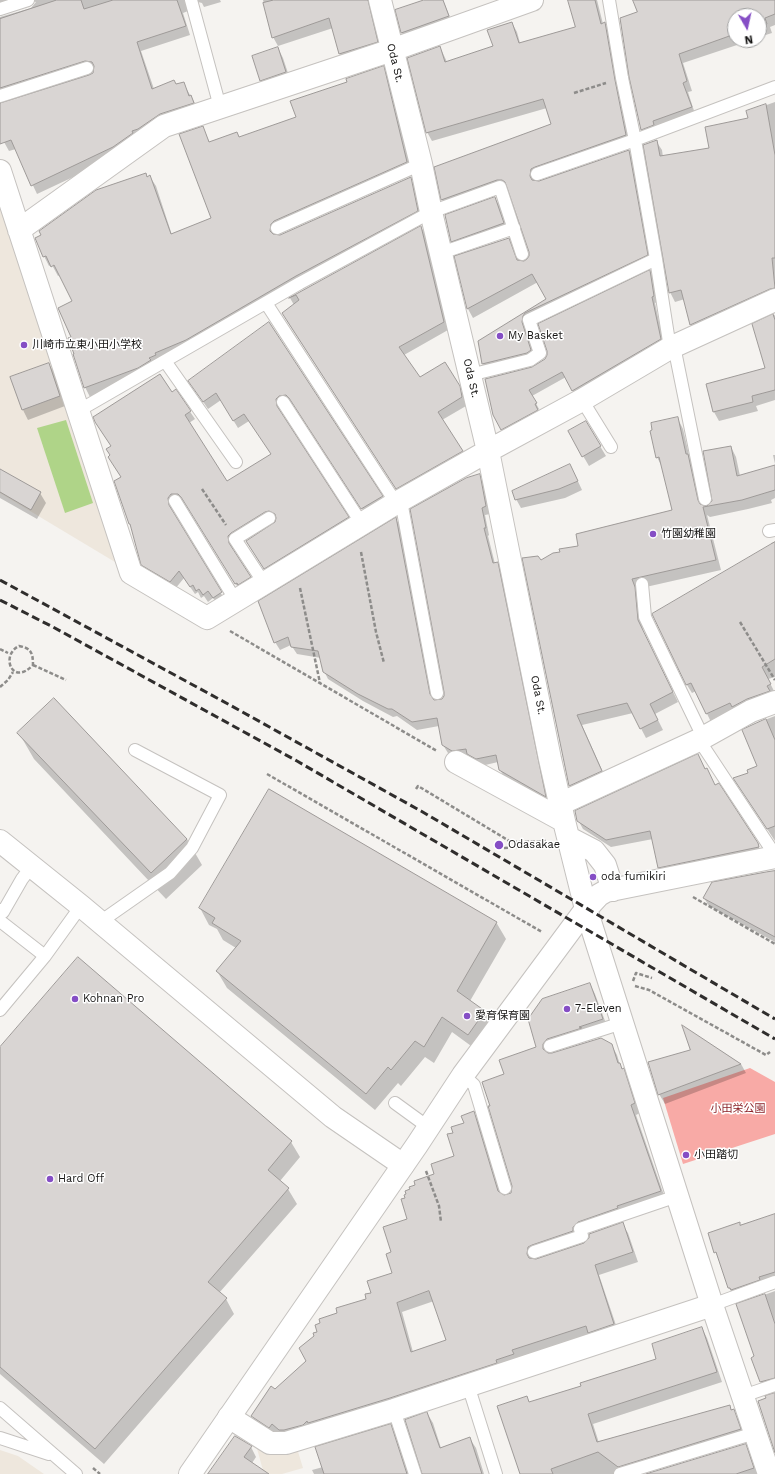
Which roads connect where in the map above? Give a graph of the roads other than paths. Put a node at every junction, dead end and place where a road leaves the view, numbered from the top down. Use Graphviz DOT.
graph roads {
  1 [pos="28,0"];
  2 [pos="191,0"];
  3 [pos="380,0"];
  4 [pos="532,0"];
  5 [pos="609,0"];
  6 [pos="0,9"];
  7 [pos="392,50"];
  8 [pos="86,68"];
  9 [pos="775,88"];
  10 [pos="0,96"];
  11 [pos="220,107"];
  12 [pos="635,140"];
  13 [pos="421,164"];
  14 [pos="0,171"];
  15 [pos="537,174"];
  16 [pos="431,212"];
  17 [pos="278,228"];
  18 [pos="514,228"];
  19 [pos="19,230"];
  20 [pos="441,253"];
  21 [pos="522,254"];
  22 [pos="656,259"];
  23 [pos="775,300"];
  24 [pos="266,303"];
  25 [pos="672,347"];
  26 [pos="165,361"];
  27 [pos="470,375"];
  28 [pos="582,400"];
  29 [pos="283,402"];
  30 [pos="78,411"];
  31 [pos="611,447"];
  32 [pos="488,451"];
  33 [pos="236,462"];
  34 [pos="705,499"];
  35 [pos="175,501"];
  36 [pos="399,502"];
  37 [pos="269,518"];
  38 [pos="359,526"];
  39 [pos="264,583"];
  40 [pos="642,584"];
  41 [pos="236,601"];
  42 [pos="437,692"];
  43 [pos="775,702"];
  44 [pos="701,738"];
  45 [pos="135,750"];
  46 [pos="456,762"];
  47 [pos="564,821"];
  48 [pos="0,841"];
  49 [pos="775,856"];
  50 [pos="32,866"];
  51 [pos="613,890"];
  52 [pos="81,906"];
  53 [pos="586,908"];
  54 [pos="0,910"];
  55 [pos="0,921"];
  56 [pos="100,922"];
  57 [pos="45,956"];
  58 [pos="0,1010"];
  59 [pos="622,1023"];
  60 [pos="550,1046"];
  61 [pos="463,1075"];
  62 [pos="395,1103"];
  63 [pos="422,1136"];
  64 [pos="403,1164"];
  65 [pos="505,1188"];
  66 [pos="677,1196"];
  67 [pos="534,1252"];
  68 [pos="775,1282"];
  69 [pos="712,1305"];
  70 [pos="775,1385"];
  71 [pos="468,1386"];
  72 [pos="743,1396"];
  73 [pos="0,1408"];
  74 [pos="394,1410"];
  75 [pos="229,1417"];
  76 [pos="755,1433"];
  77 [pos="0,1438"];
  78 [pos="56,1456"];
  79 [pos="770,1470"];
  80 [pos="76,1474"];
  81 [pos="190,1474"];
  82 [pos="415,1474"];
  83 [pos="496,1474"];
  84 [pos="620,1474"];
  1 -- 6 [label="lane"];
  2 -- 11 [label="lane"];
  3 -- 7 [label="street, Oda St."];
  4 -- 7 [label="street"];
  5 -- 12 [label="lane"];
  7 -- 11 [label="street"];
  7 -- 13 [label="street, Oda St."];
  8 -- 10 [label="lane"];
  9 -- 12 [label="lane"];
  11 -- 19 [label="street"];
  12 -- 15 [label="lane"];
  12 -- 22 [label="lane"];
  13 -- 16 [label="street, Oda St."];
  13 -- 17 [label="lane"];
  14 -- 19 [label="street"];
  16 -- 18 [label="lane"];
  16 -- 20 [label="street, Oda St."];
  16 -- 24 [label="lane"];
  18 -- 20 [label="lane"];
  18 -- 21 [label="lane"];
  19 -- 30 [label="street"];
  20 -- 27 [label="street, Oda St."];
  22 -- 25 [label="lane"];
  22 -- 27 [label="lane"];
  23 -- 25 [label="street"];
  24 -- 26 [label="lane"];
  24 -- 36 [label="lane"];
  25 -- 28 [label="street"];
  25 -- 34 [label="lane"];
  26 -- 30 [label="lane"];
  26 -- 33 [label="lane"];
  27 -- 32 [label="street, Oda St."];
  28 -- 31 [label="lane"];
  28 -- 32 [label="street"];
  29 -- 38 [label="lane"];
  30 -- 41 [label="street"];
  32 -- 36 [label="street"];
  32 -- 47 [label="street, Oda St."];
  35 -- 41 [label="lane"];
  36 -- 38 [label="street"];
  36 -- 42 [label="lane"];
  37 -- 39 [label="lane"];
  38 -- 39 [label="street"];
  39 -- 41 [label="street"];
  40 -- 44 [label="lane"];
  43 -- 44 [label="street"];
  44 -- 47 [label="street"];
  44 -- 49 [label="lane"];
  45 -- 56 [label="lane"];
  46 -- 47 [label="street"];
  47 -- 51 [label="street"];
  47 -- 53 [label="street, Oda St."];
  48 -- 50 [label="street"];
  49 -- 51 [label="street"];
  50 -- 52 [label="street"];
  50 -- 54 [label="lane"];
  51 -- 53 [label="street"];
  52 -- 56 [label="street"];
  52 -- 57 [label="lane"];
  53 -- 59 [label="street, Oda St."];
  53 -- 61 [label="street"];
  55 -- 57 [label="lane"];
  56 -- 64 [label="street"];
  57 -- 58 [label="lane"];
  59 -- 60 [label="lane"];
  59 -- 66 [label="street, Oda St."];
  61 -- 63 [label="street"];
  61 -- 65 [label="lane"];
  62 -- 63 [label="lane"];
  63 -- 64 [label="street"];
  64 -- 75 [label="street"];
  66 -- 67 [label="lane"];
  66 -- 69 [label="street, Oda St."];
  68 -- 69 [label="lane"];
  69 -- 71 [label="street"];
  69 -- 72 [label="street, Oda St."];
  70 -- 72 [label="lane"];
  71 -- 74 [label="street"];
  71 -- 83 [label="lane"];
  72 -- 76 [label="street, Oda St."];
  73 -- 78 [label="lane"];
  74 -- 75 [label="street"];
  74 -- 82 [label="lane"];
  75 -- 81 [label="street"];
  76 -- 79 [label="street, Oda St."];
  76 -- 84 [label="lane"];
  77 -- 78 [label="lane"];
  78 -- 80 [label="lane"];
}
